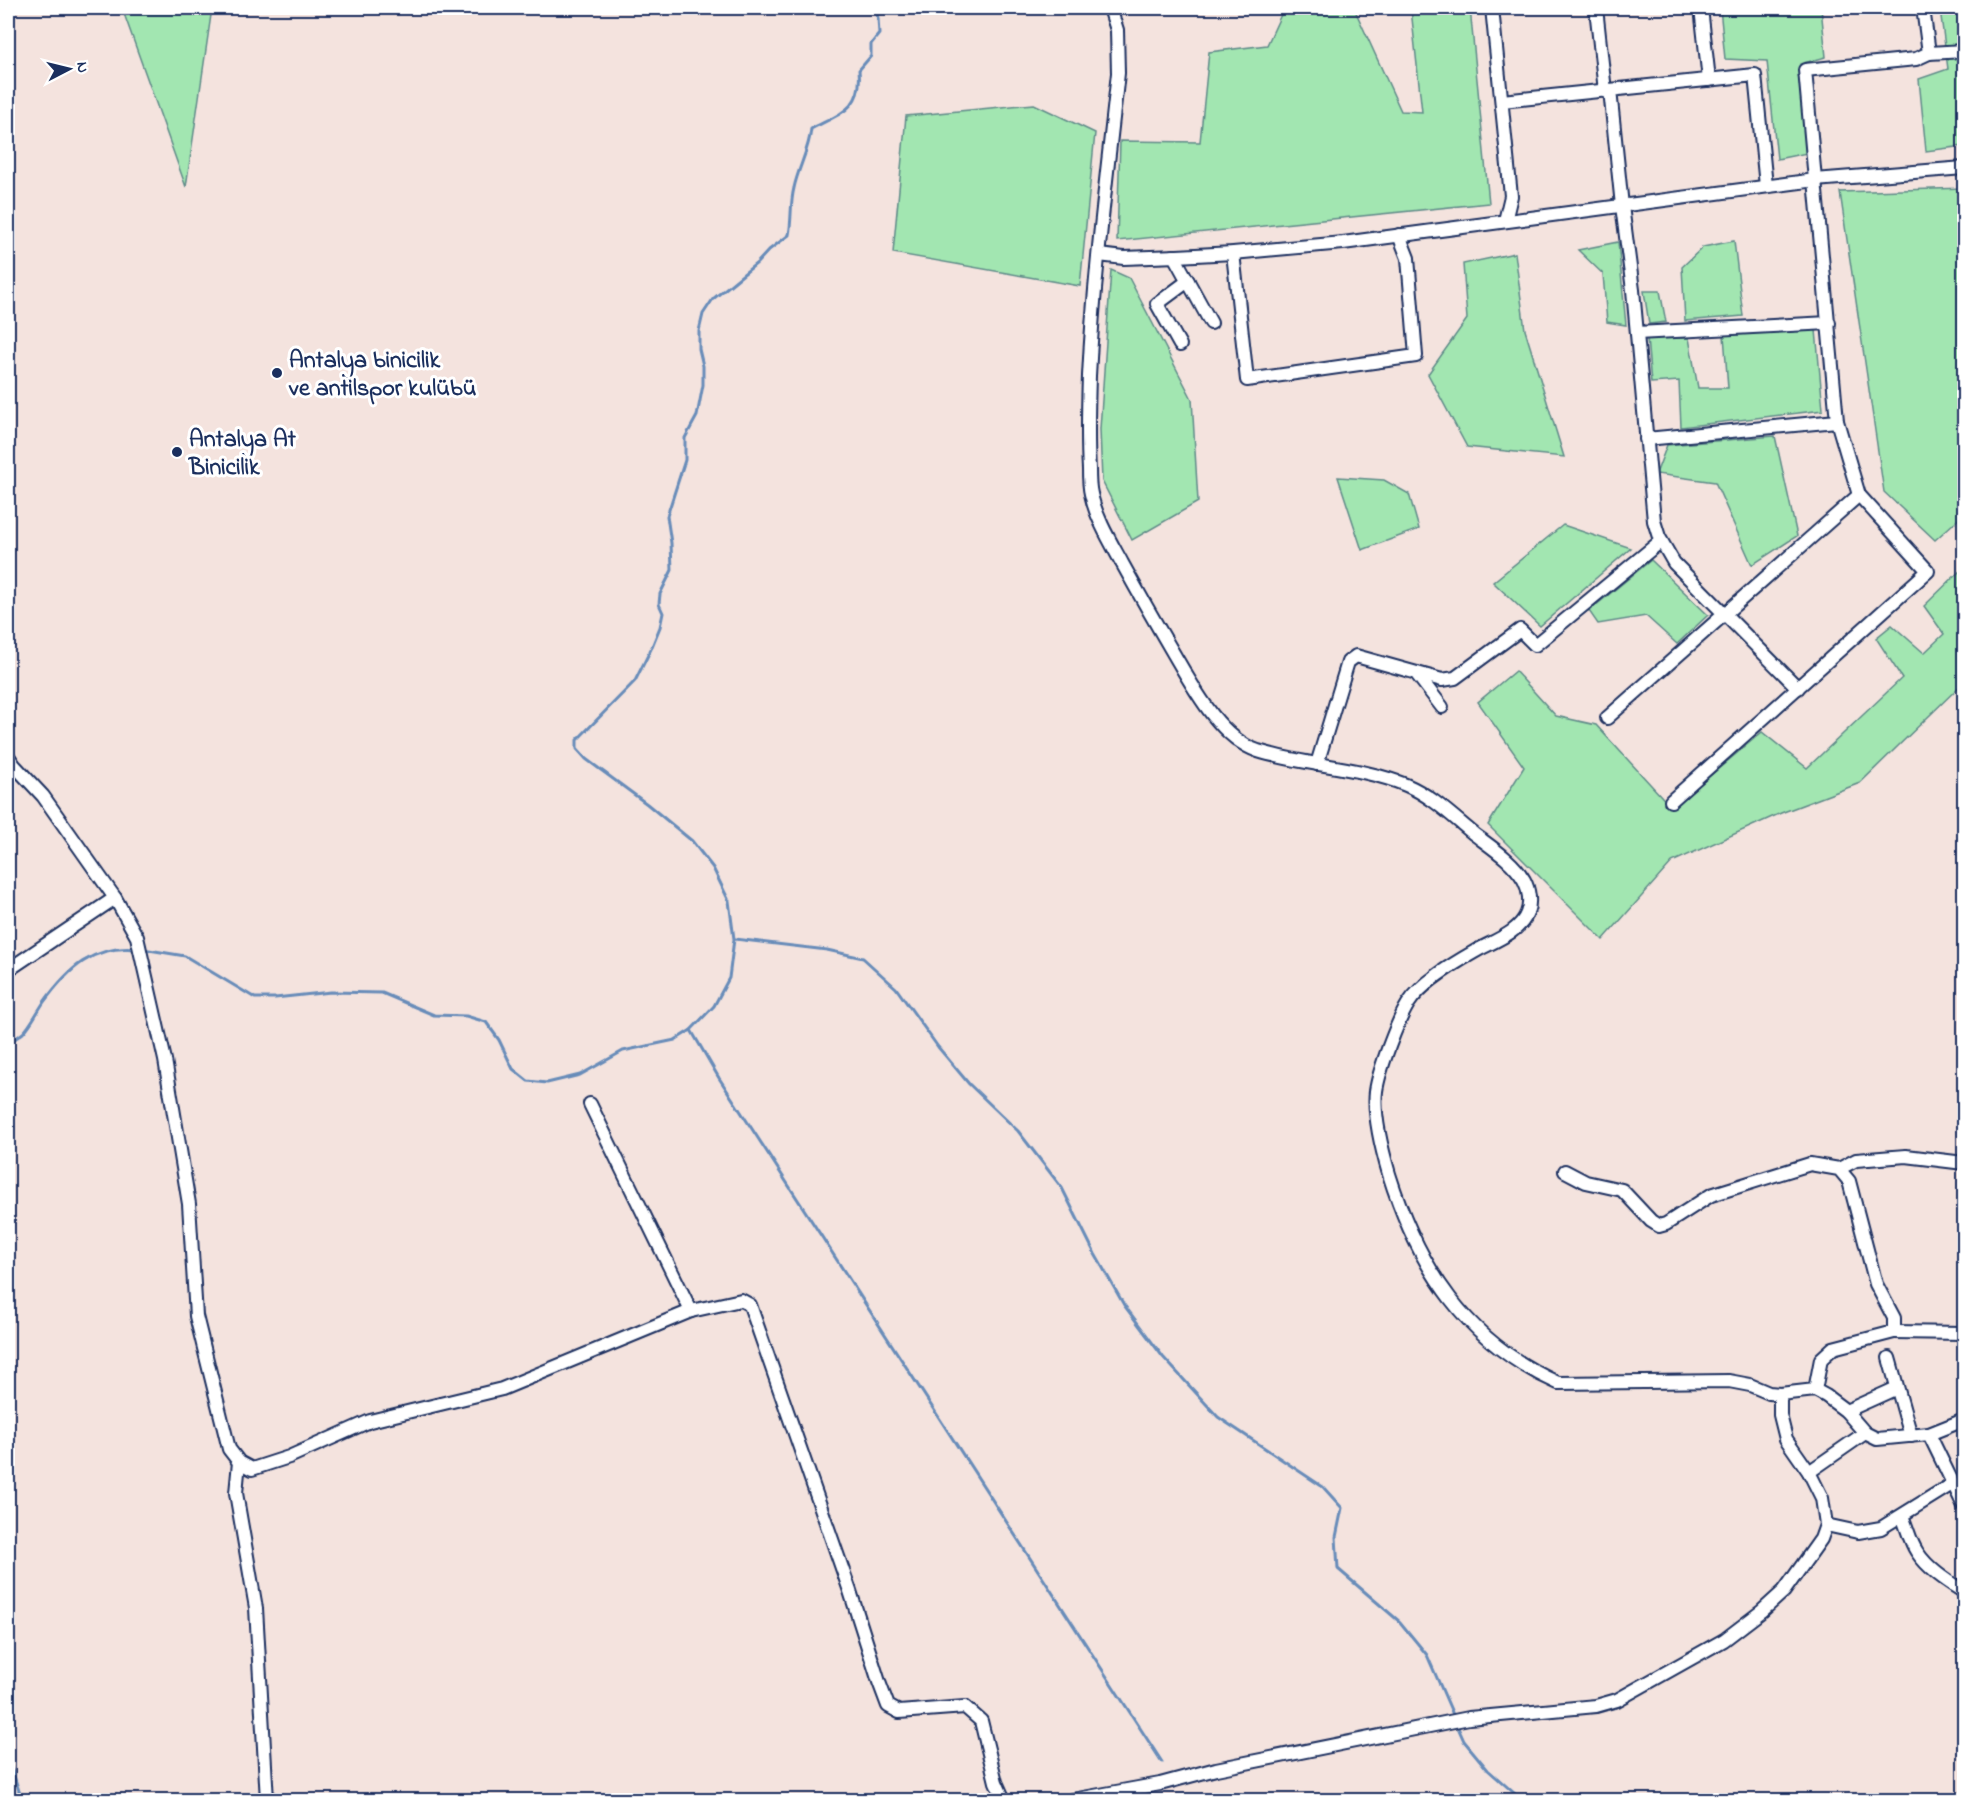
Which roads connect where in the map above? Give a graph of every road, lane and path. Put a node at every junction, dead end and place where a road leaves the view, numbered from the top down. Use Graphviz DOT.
graph roads {
  1 [pos="1110,8"];
  2 [pos="1492,8"];
  3 [pos="1596,8"];
  4 [pos="1701,8"];
  5 [pos="1923,8"];
  6 [pos="1965,51"];
  7 [pos="1929,52"];
  8 [pos="1709,80"];
  9 [pos="1608,90"];
  10 [pos="1502,101"];
  11 [pos="1965,168"];
  12 [pos="1815,180"];
  13 [pos="1766,186"];
  14 [pos="1622,206"];
  15 [pos="1504,221"];
  16 [pos="1399,235"];
  17 [pos="1233,253"];
  18 [pos="1099,255"];
  19 [pos="1174,256"];
  20 [pos="1188,281"];
  21 [pos="1829,322"];
  22 [pos="1211,323"];
  23 [pos="1637,333"];
  24 [pos="1180,345"];
  25 [pos="1837,421"];
  26 [pos="1646,439"];
  27 [pos="1859,495"];
  28 [pos="1661,541"];
  29 [pos="1724,615"];
  30 [pos="1416,673"];
  31 [pos="1798,688"];
  32 [pos="1442,707"];
  33 [pos="1607,718"];
  34 [pos="8,756"];
  35 [pos="1317,764"];
  36 [pos="1671,801"];
  37 [pos="115,898"];
  38 [pos="8,970"];
  39 [pos="590,1104"];
  40 [pos="1965,1163"];
  41 [pos="1839,1169"];
  42 [pos="1565,1171"];
  43 [pos="691,1311"];
  44 [pos="1894,1332"];
  45 [pos="1965,1333"];
  46 [pos="1889,1359"];
  47 [pos="1897,1388"];
  48 [pos="1815,1390"];
  49 [pos="1779,1395"];
  50 [pos="1846,1411"];
  51 [pos="1965,1420"];
  52 [pos="1864,1433"];
  53 [pos="1929,1434"];
  54 [pos="1911,1436"];
  55 [pos="239,1462"];
  56 [pos="1809,1472"];
  57 [pos="1952,1484"];
  58 [pos="1965,1506"];
  59 [pos="1902,1516"];
  60 [pos="1827,1526"];
  61 [pos="1965,1592"];
  62 [pos="267,1800"];
  63 [pos="1004,1800"];
  64 [pos="1072,1800"];
  1 -- 18 [label="street"];
  2 -- 10 [label="street"];
  3 -- 9 [label="street"];
  4 -- 8 [label="street"];
  5 -- 7 [label="street"];
  6 -- 7 [label="street"];
  7 -- 12 [label="street"];
  8 -- 9 [label="street"];
  8 -- 13 [label="street"];
  9 -- 10 [label="street"];
  9 -- 14 [label="street"];
  10 -- 15 [label="street"];
  11 -- 12 [label="street"];
  12 -- 13 [label="street"];
  12 -- 21 [label="street"];
  13 -- 14 [label="street"];
  14 -- 15 [label="street"];
  14 -- 23 [label="street"];
  15 -- 16 [label="street"];
  16 -- 17 [label="street"];
  16 -- 17 [label="street"];
  17 -- 19 [label="street"];
  18 -- 19 [label="street"];
  18 -- 35 [label="street"];
  19 -- 20 [label="street"];
  20 -- 22 [label="street"];
  20 -- 24 [label="street"];
  21 -- 23 [label="street"];
  21 -- 25 [label="street"];
  23 -- 26 [label="street"];
  25 -- 26 [label="street"];
  25 -- 27 [label="street"];
  26 -- 28 [label="street"];
  27 -- 29 [label="street"];
  27 -- 31 [label="street"];
  28 -- 29 [label="street"];
  28 -- 30 [label="street"];
  29 -- 31 [label="street"];
  29 -- 33 [label="street"];
  30 -- 32 [label="street"];
  30 -- 35 [label="street"];
  31 -- 36 [label="street"];
  34 -- 37 [label="street"];
  35 -- 49 [label="street"];
  37 -- 38 [label="street"];
  37 -- 55 [label="street"];
  39 -- 43 [label="street"];
  40 -- 41 [label="street"];
  41 -- 42 [label="street"];
  41 -- 44 [label="street"];
  43 -- 55 [label="street"];
  43 -- 63 [label="street"];
  44 -- 45 [label="street"];
  44 -- 48 [label="street"];
  46 -- 47 [label="street"];
  47 -- 50 [label="street"];
  47 -- 54 [label="street"];
  48 -- 49 [label="street"];
  48 -- 50 [label="street"];
  49 -- 56 [label="street"];
  50 -- 52 [label="street"];
  51 -- 53 [label="street"];
  52 -- 54 [label="street"];
  52 -- 56 [label="street"];
  53 -- 54 [label="street"];
  53 -- 57 [label="street"];
  55 -- 62 [label="street"];
  56 -- 60 [label="street"];
  57 -- 58 [label="street"];
  57 -- 59 [label="street"];
  59 -- 60 [label="street"];
  59 -- 61 [label="street"];
  60 -- 64 [label="street"];
}
